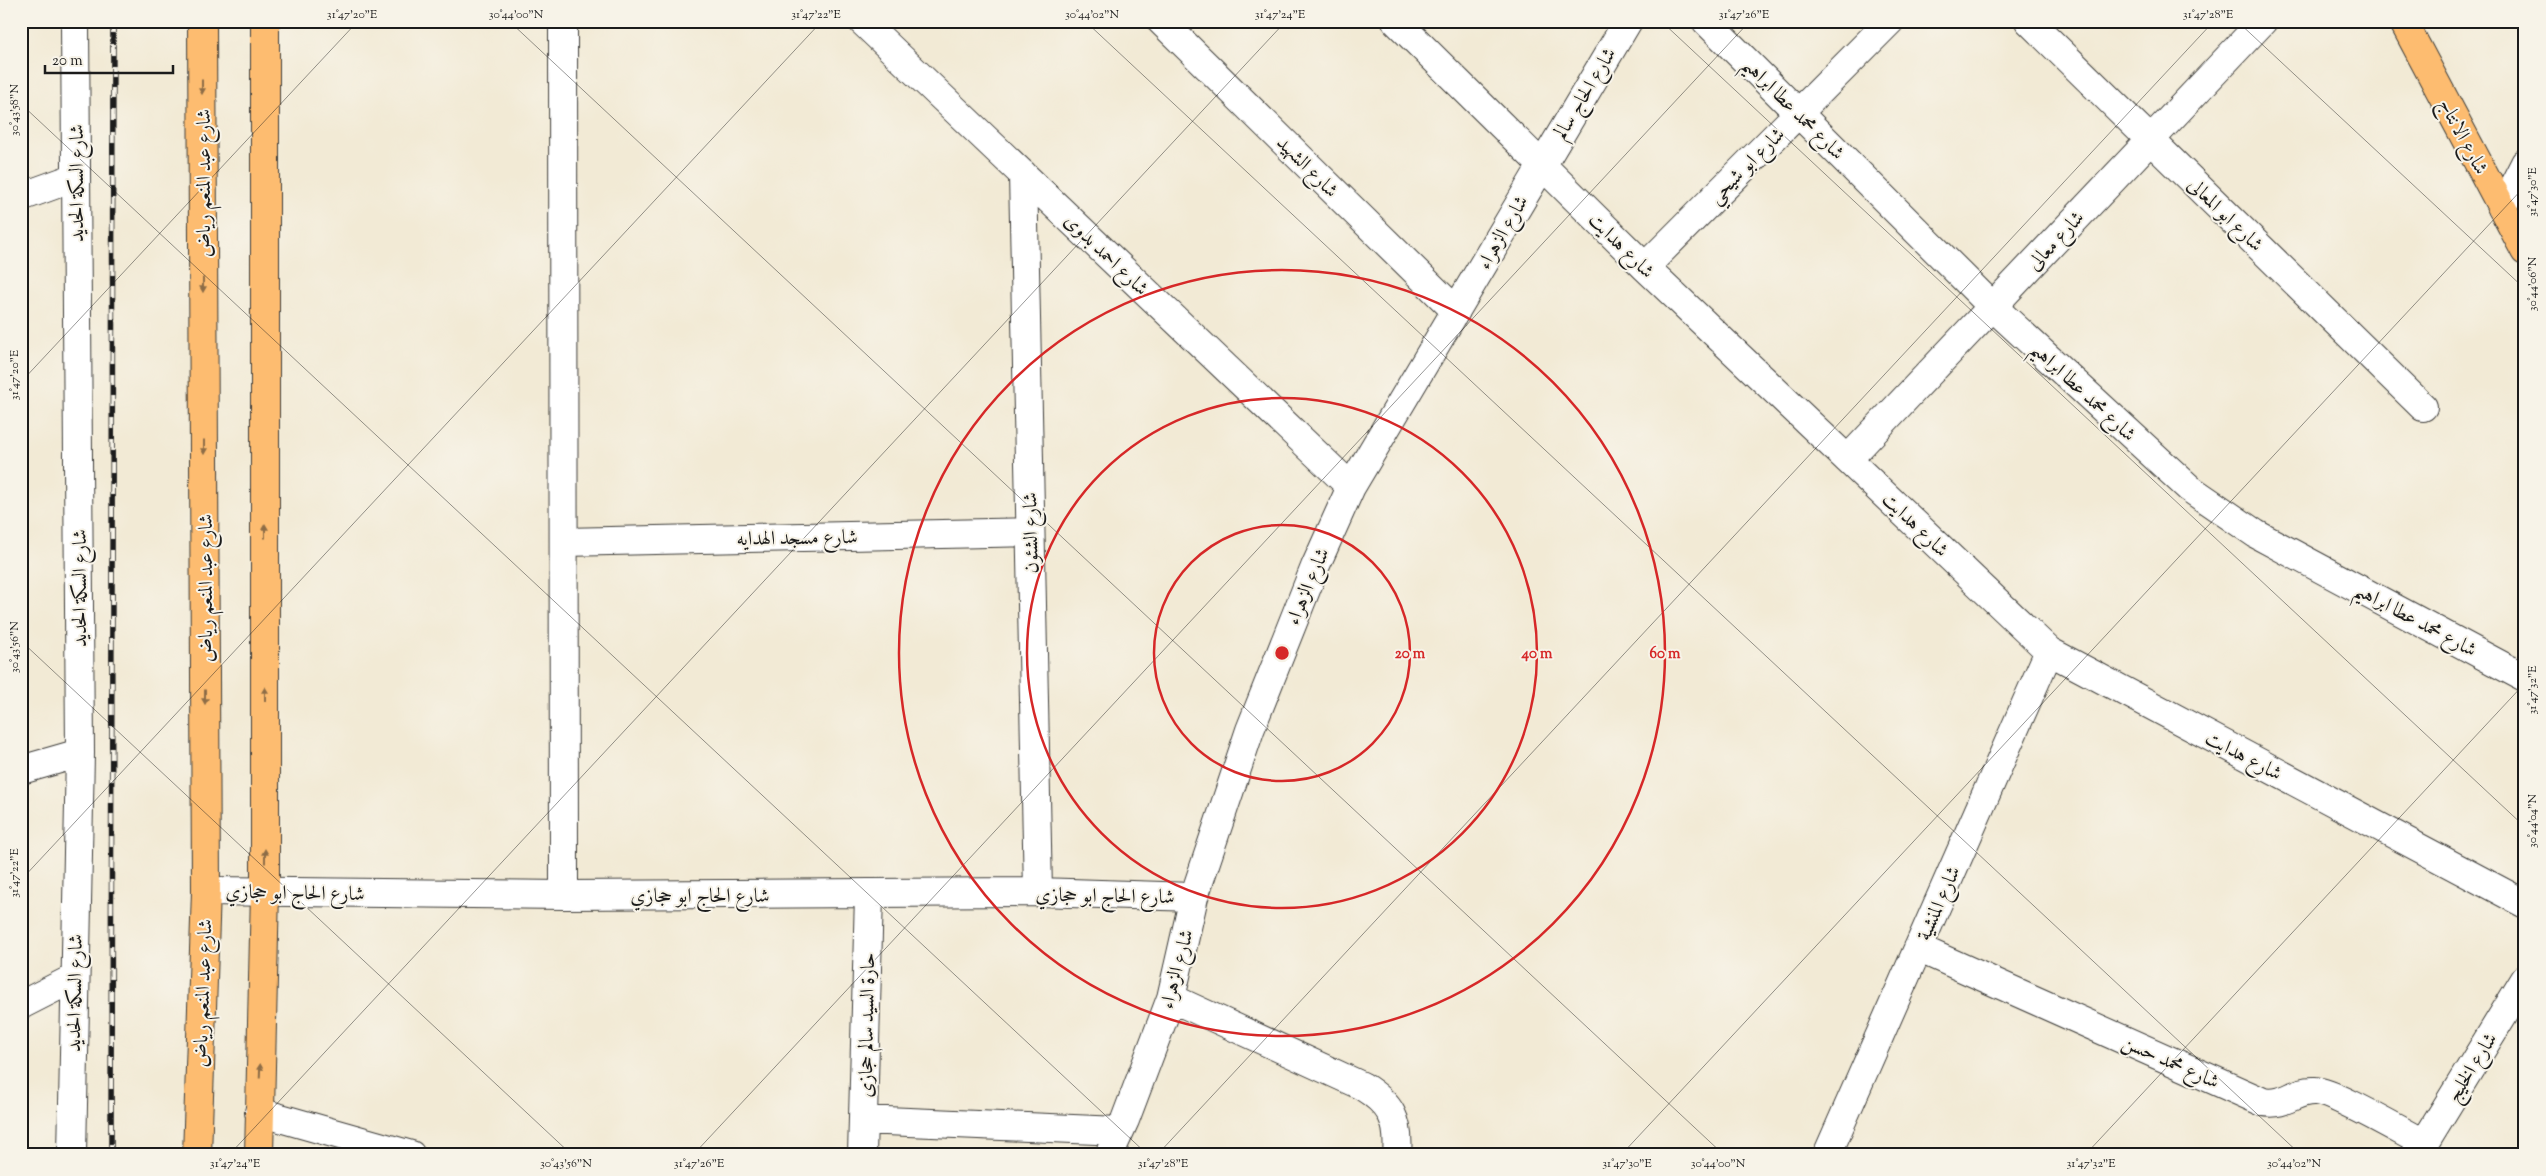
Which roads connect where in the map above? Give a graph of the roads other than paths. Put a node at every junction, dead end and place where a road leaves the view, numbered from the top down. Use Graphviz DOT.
graph roads {
  1 [pos="75,21"];
  2 [pos="202,21"];
  3 [pos="265,21"];
  4 [pos="564,21"];
  5 [pos="862,21"];
  6 [pos="1161,21"];
  7 [pos="1396,21"];
  8 [pos="1628,21"];
  9 [pos="1706,21"];
  10 [pos="1890,21"];
  11 [pos="2030,21"];
  12 [pos="2263,21"];
  13 [pos="2403,21"];
  14 [pos="1799,112"];
  15 [pos="2150,140"];
  16 [pos="1541,164"];
  17 [pos="2525,164"];
  18 [pos="1023,174"];
  19 [pos="76,177"];
  20 [pos="21,197"];
  21 [pos="2502,208"];
  22 [pos="2525,251"];
  23 [pos="1644,267"];
  24 [pos="1993,307"];
  25 [pos="1456,310"];
  26 [pos="2423,407"];
  27 [pos="1848,459"];
  28 [pos="1351,487"];
  29 [pos="1030,532"];
  30 [pos="564,542"];
  31 [pos="2049,651"];
  32 [pos="2525,678"];
  33 [pos="80,753"];
  34 [pos="21,770"];
  35 [pos="206,891"];
  36 [pos="265,892"];
  37 [pos="1038,892"];
  38 [pos="564,895"];
  39 [pos="869,895"];
  40 [pos="1194,897"];
  41 [pos="2525,904"];
  42 [pos="1918,948"];
  43 [pos="74,978"];
  44 [pos="2525,979"];
  45 [pos="1171,998"];
  46 [pos="21,1005"];
  47 [pos="259,1112"];
  48 [pos="863,1120"];
  49 [pos="1114,1143"];
  50 [pos="2420,1149"];
  51 [pos="1832,1153"];
  52 [pos="72,1155"];
  53 [pos="197,1155"];
  54 [pos="259,1155"];
  55 [pos="411,1155"];
  56 [pos="862,1155"];
  57 [pos="1397,1155"];
  1 -- 19 [label="street, شارع السكة الحديد"];
  2 -- 35 [label="main road, شارع عبد المنعم رياض, one-way"];
  36 -- 3 [label="main road, one-way"];
  4 -- 30 [label="street"];
  5 -- 18 [label="street, شارع احمد بدوى"];
  6 -- 25 [label="street, شارع الشهيد"];
  7 -- 16 [label="street, شارع هدايت"];
  8 -- 16 [label="street, شارع الحاج سالم"];
  9 -- 14 [label="street, شارع محمد عطا ابراهيم"];
  10 -- 14 [label="street, شارع ابو شيحي"];
  11 -- 15 [label="street, شارع ابو المعالى"];
  12 -- 15 [label="street, شارع معالى"];
  13 -- 21 [label="main road, شارع الانتاج"];
  14 -- 23 [label="street, شارع ابو شيحي"];
  14 -- 24 [label="street, شارع محمد عطا ابراهيم"];
  15 -- 24 [label="street, شارع معالى"];
  15 -- 26 [label="street, شارع ابو المعالى"];
  16 -- 23 [label="street, شارع هدايت"];
  16 -- 25 [label="street, شارع الزهراء"];
  17 -- 21 [label="street"];
  18 -- 28 [label="street, شارع احمد بدوى"];
  18 -- 29 [label="street, شارع الشئون"];
  19 -- 20 [label="street"];
  19 -- 33 [label="street, شارع السكة الحديد"];
  21 -- 22 [label="main road, شارع الانتاج"];
  23 -- 27 [label="street, شارع هدايت"];
  24 -- 27 [label="street, شارع معالى"];
  24 -- 32 [label="street, شارع محمد عطا ابراهيم"];
  25 -- 28 [label="street, شارع الزهراء"];
  27 -- 31 [label="street, شارع هدايت"];
  28 -- 40 [label="street, شارع الزهراء"];
  29 -- 30 [label="street, شارع مسجد الهدايه"];
  29 -- 37 [label="street, شارع الشئون"];
  30 -- 38 [label="street"];
  31 -- 41 [label="street, شارع هدايت"];
  31 -- 42 [label="street, شارع المنشية"];
  33 -- 34 [label="street"];
  33 -- 43 [label="street, شارع السكة الحديد"];
  35 -- 36 [label="street, شارع الحاج ابو حجازي"];
  35 -- 53 [label="main road, شارع عبد المنعم رياض"];
  36 -- 38 [label="street, شارع الحاج ابو حجازي"];
  47 -- 36 [label="main road, one-way"];
  37 -- 39 [label="street, شارع الحاج ابو حجازي"];
  37 -- 40 [label="street, شارع الحاج ابو حجازي"];
  38 -- 39 [label="street, شارع الحاج ابو حجازي"];
  39 -- 48 [label="street, حارة السيد سالم حجازى"];
  40 -- 45 [label="street, شارع الزهراء"];
  42 -- 50 [label="street, شارع محمد حسن"];
  42 -- 51 [label="street, شارع المنشية"];
  43 -- 46 [label="street"];
  43 -- 52 [label="street, شارع السكة الحديد"];
  44 -- 50 [label="street, شارع الخليج"];
  45 -- 49 [label="street, شارع الزهراء"];
  45 -- 57 [label="street"];
  47 -- 54 [label="main road"];
  47 -- 55 [label="street"];
  48 -- 49 [label="street"];
  48 -- 56 [label="street, حارة السيد سالم حجازى"];
}
